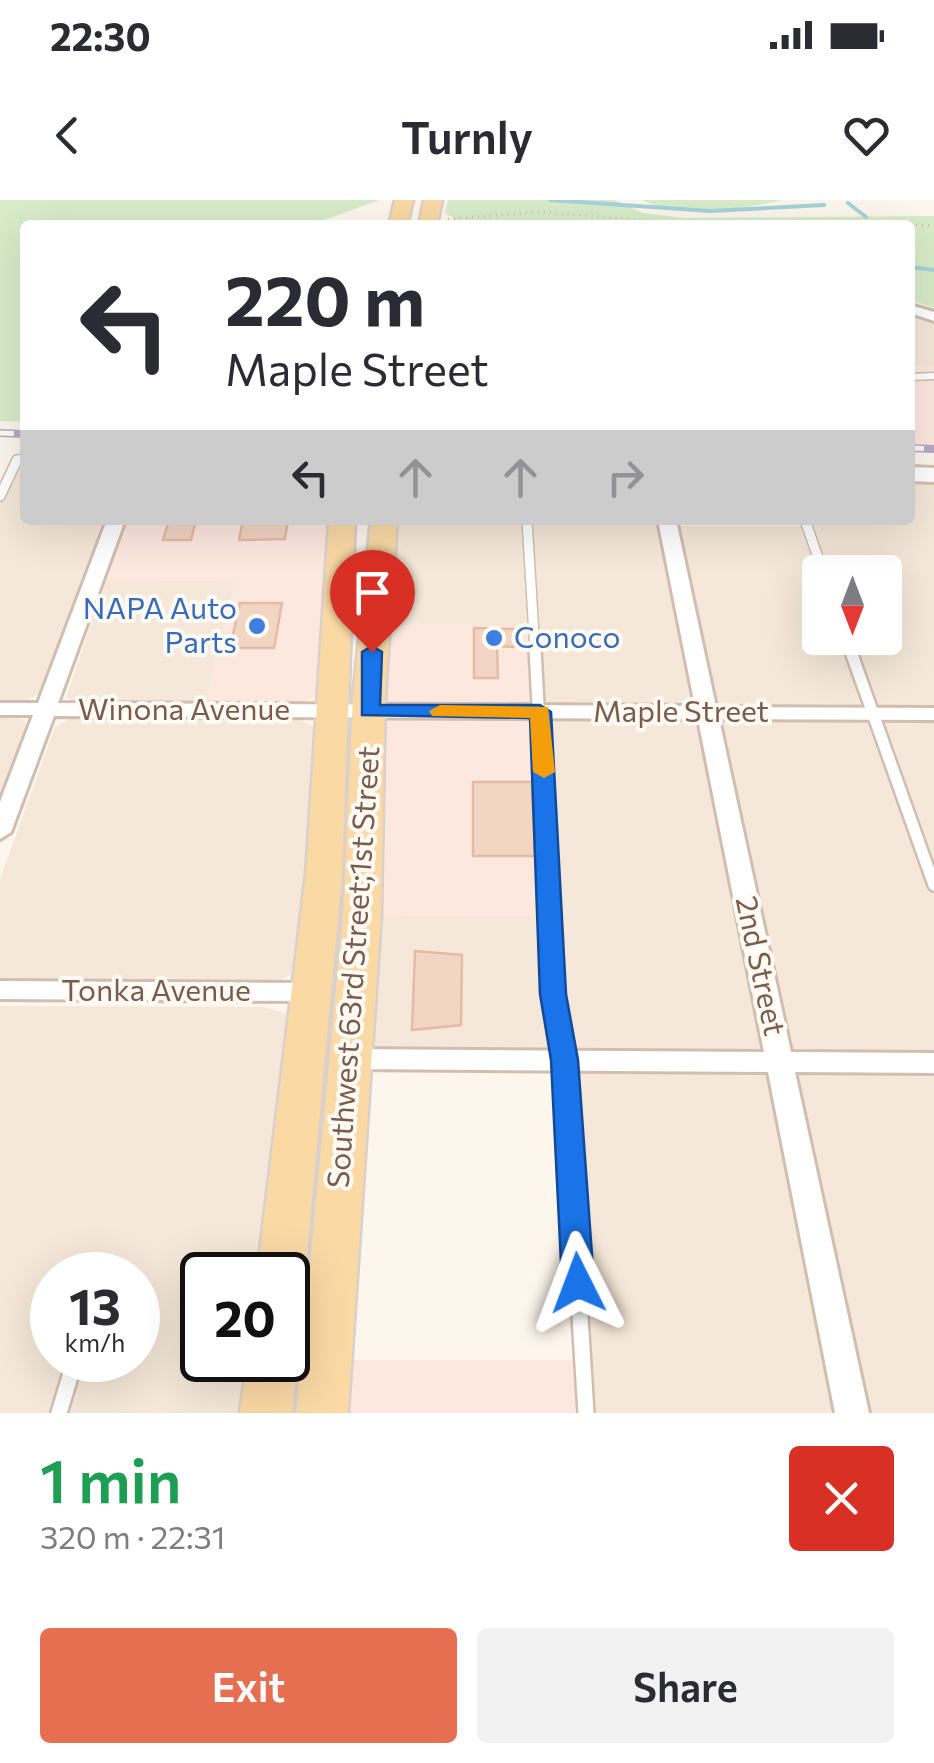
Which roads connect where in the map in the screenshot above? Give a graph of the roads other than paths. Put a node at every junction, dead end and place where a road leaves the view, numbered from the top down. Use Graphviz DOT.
graph roads {
  1 [pos="934,376"];
  2 [pos="917,380"];
  3 [pos="20,460"];
  4 [pos="0,496"];
  5 [pos="114,525"];
  6 [pos="342,525"];
  7 [pos="383,525"];
  8 [pos="527,525"];
  9 [pos="668,525"];
  10 [pos="806,525"];
  11 [pos="817,555"];
  12 [pos="852,655"];
  13 [pos="0,709"];
  14 [pos="45,709"];
  15 [pos="351,711"];
  16 [pos="540,712"];
  17 [pos="707,713"];
  18 [pos="872,714"];
  19 [pos="934,714"];
  20 [pos="0,832"];
  21 [pos="934,885"];
  22 [pos="0,990"];
  23 [pos="312,992"];
  24 [pos="350,1059"];
  25 [pos="564,1060"];
  26 [pos="780,1062"];
  27 [pos="934,1063"];
  28 [pos="284,1252"];
  29 [pos="68,1382"];
  30 [pos="270,1382"];
  31 [pos="59,1413"];
  32 [pos="266,1413"];
  33 [pos="322,1413"];
  34 [pos="586,1413"];
  35 [pos="852,1413"];
  1 -- 2 [label="lane"];
  3 -- 4 [label="lane"];
  5 -- 14 [label="street"];
  6 -- 15 [label="main road, Southwest 63rd Street;1st Street"];
  7 -- 15 [label="main road, Southwest 63rd Street;1st Street"];
  8 -- 16 [label="lane"];
  9 -- 17 [label="street, 2nd Street"];
  10 -- 11 [label="lane"];
  12 -- 18 [label="lane"];
  13 -- 14 [label="street, Winona Avenue"];
  14 -- 15 [label="street, Winona Avenue"];
  14 -- 20 [label="street"];
  15 -- 16 [label="street, Maple Street"];
  15 -- 23 [label="main road, Southwest 63rd Street;1st Street"];
  15 -- 24 [label="main road, Southwest 63rd Street;1st Street"];
  16 -- 17 [label="street, Maple Street"];
  16 -- 25 [label="lane"];
  17 -- 18 [label="street, Maple Street"];
  17 -- 26 [label="street, 2nd Street"];
  18 -- 19 [label="street, Maple Street"];
  18 -- 21 [label="lane"];
  22 -- 23 [label="street, Tonka Avenue"];
  23 -- 28 [label="main road, Southwest 63rd Street;1st Street"];
  24 -- 25 [label="street"];
  24 -- 33 [label="main road, Southwest 63rd Street;1st Street"];
  25 -- 26 [label="street"];
  25 -- 34 [label="lane"];
  26 -- 27 [label="street"];
  26 -- 35 [label="street, 2nd Street"];
  29 -- 31 [label="lane"];
  30 -- 32 [label="main road"];
}
